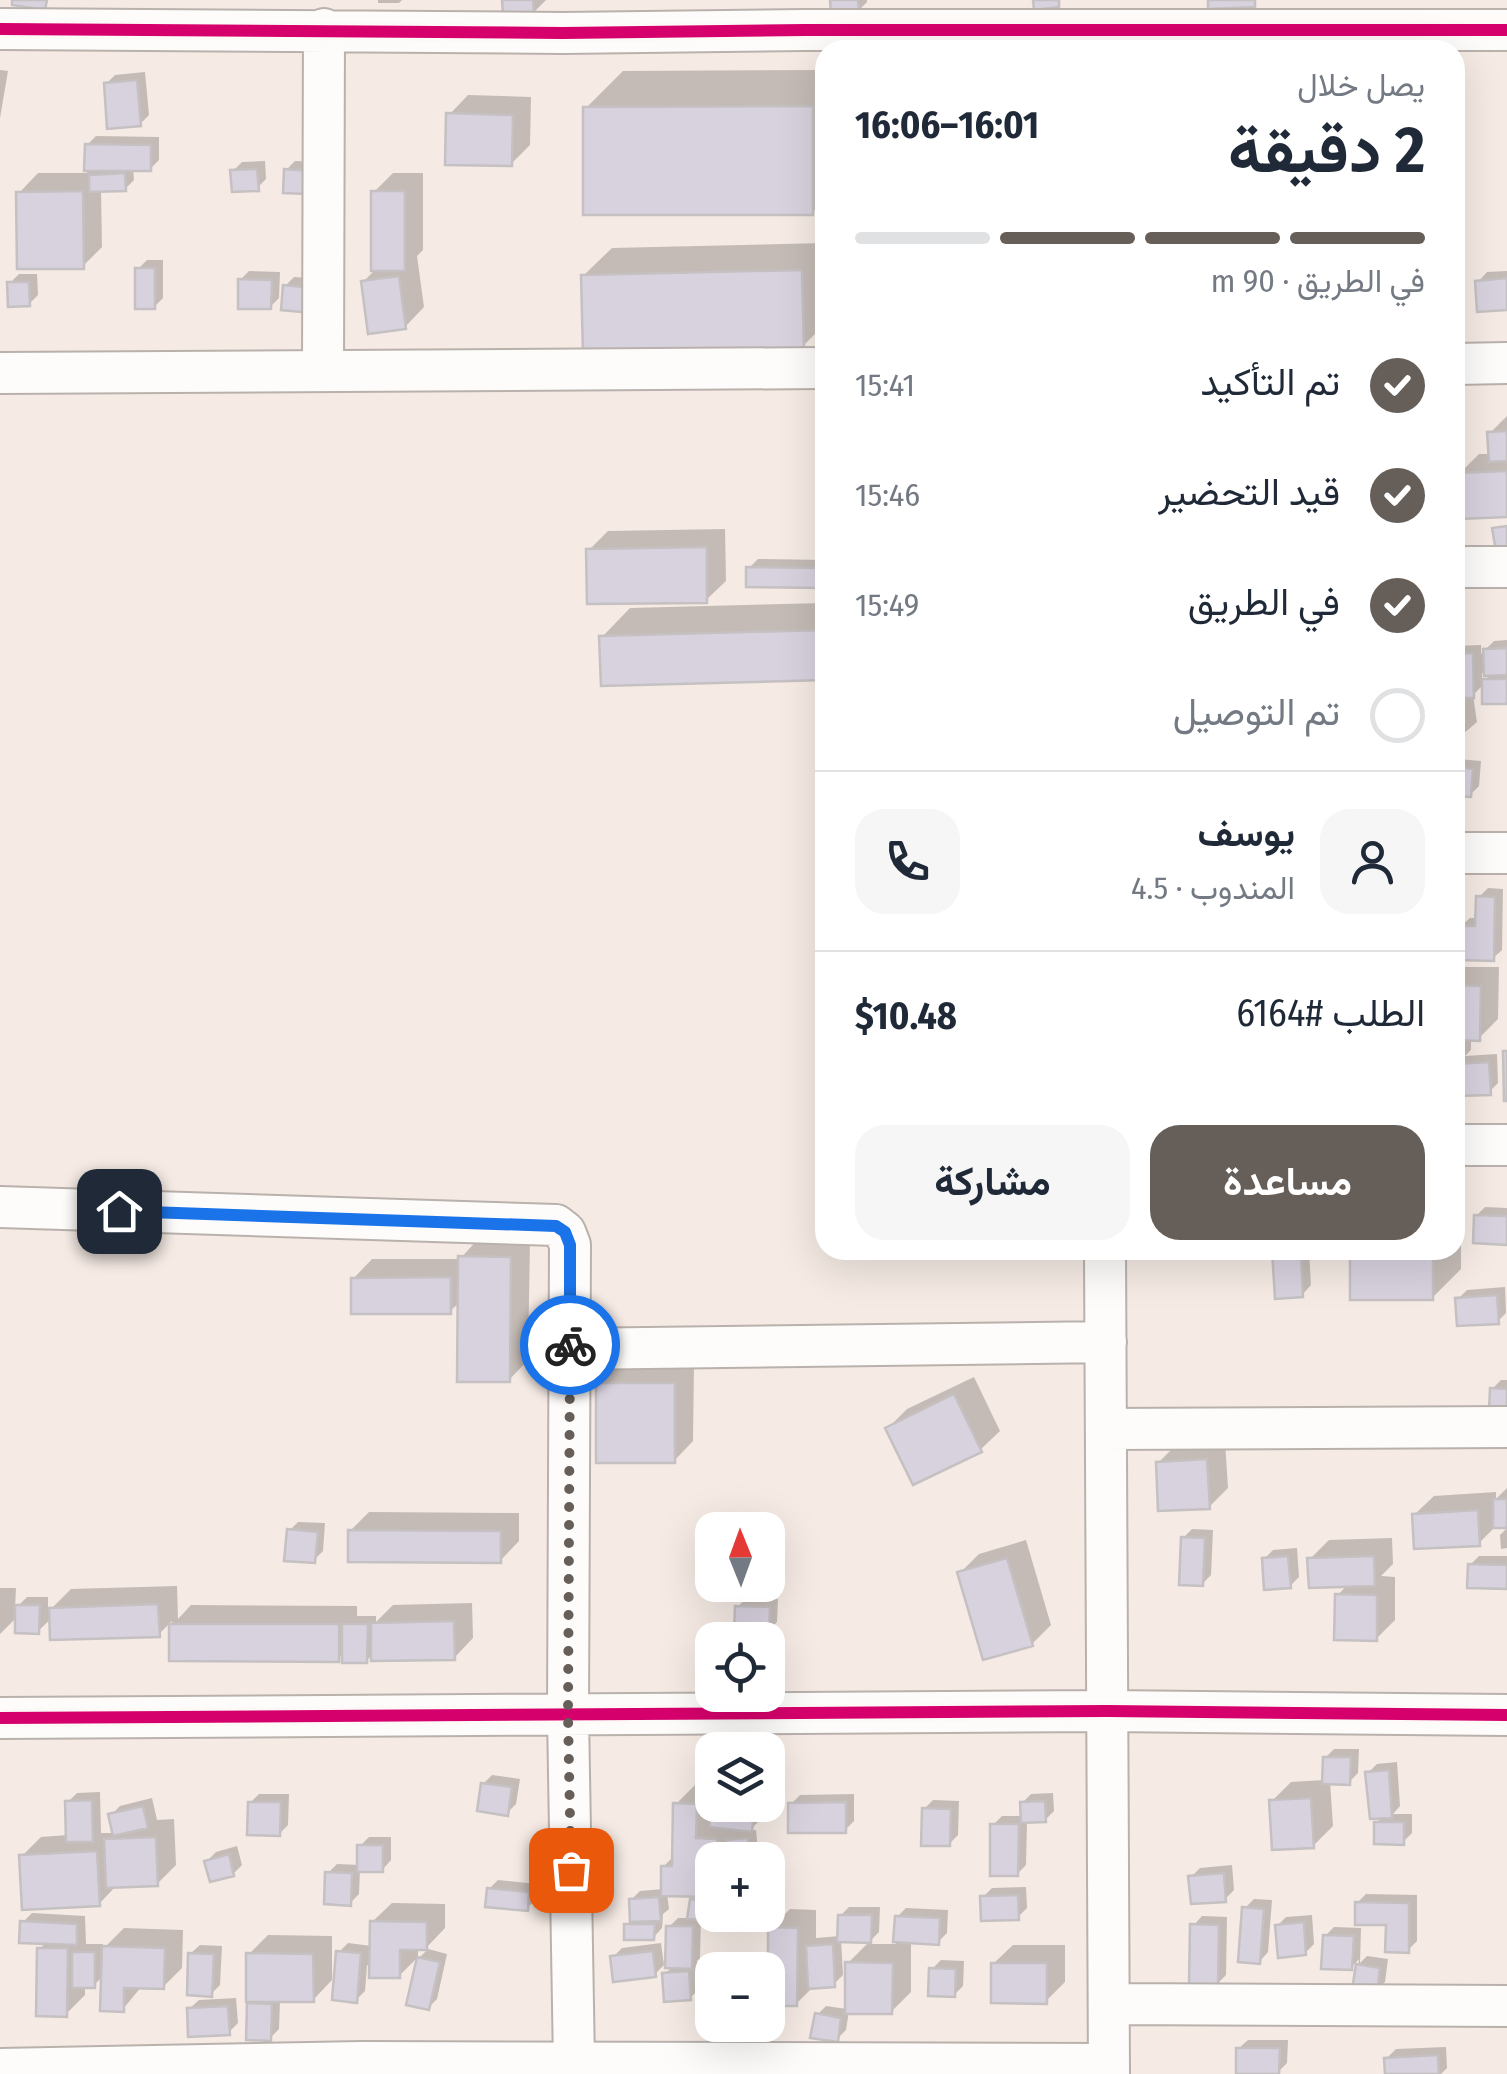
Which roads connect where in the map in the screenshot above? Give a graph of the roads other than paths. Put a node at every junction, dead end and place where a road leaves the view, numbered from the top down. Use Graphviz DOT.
graph roads {
  1 [pos="805,15"];
  2 [pos="1310,15"];
  3 [pos="563,17"];
  4 [pos="0,29"];
  5 [pos="324,29"];
  6 [pos="1507,30"];
  7 [pos="1098,40"];
  8 [pos="1362,40"];
  9 [pos="1465,364"];
  10 [pos="1507,364"];
  11 [pos="815,368"];
  12 [pos="324,371"];
  13 [pos="0,374"];
  14 [pos="1465,567"];
  15 [pos="1507,567"];
  16 [pos="1465,853"];
  17 [pos="1507,853"];
  18 [pos="1465,1145"];
  19 [pos="1507,1145"];
  20 [pos="0,1208"];
  21 [pos="1105,1260"];
  22 [pos="1106,1342"];
  23 [pos="570,1349"];
  24 [pos="1507,1428"];
  25 [pos="1106,1429"];
  26 [pos="1107,1711"];
  27 [pos="568,1715"];
  28 [pos="1507,1715"];
  29 [pos="0,1718"];
  30 [pos="1109,2004"];
  31 [pos="1507,2006"];
  32 [pos="574,2063"];
  33 [pos="362,2068"];
  34 [pos="0,2069"];
  35 [pos="1110,2069"];
  36 [pos="106,2070"];
  1 -- 3 [label="street"];
  1 -- 7 [label="street"];
  2 -- 7 [label="street"];
  2 -- 8 [label="street"];
  3 -- 5 [label="street"];
  4 -- 5 [label="street"];
  5 -- 12 [label="street"];
  6 -- 8 [label="street"];
  9 -- 10 [label="street"];
  11 -- 12 [label="street"];
  12 -- 13 [label="street"];
  14 -- 15 [label="street"];
  16 -- 17 [label="street"];
  18 -- 19 [label="street"];
  20 -- 23 [label="street"];
  21 -- 22 [label="street"];
  22 -- 23 [label="street"];
  22 -- 25 [label="street"];
  23 -- 27 [label="street"];
  24 -- 25 [label="street"];
  25 -- 26 [label="street"];
  26 -- 27 [label="street"];
  26 -- 28 [label="street"];
  26 -- 30 [label="street"];
  27 -- 29 [label="street"];
  27 -- 32 [label="street"];
  30 -- 31 [label="street"];
  30 -- 35 [label="street"];
  32 -- 33 [label="street"];
  32 -- 35 [label="street"];
  33 -- 36 [label="street"];
  34 -- 36 [label="street"];
}
